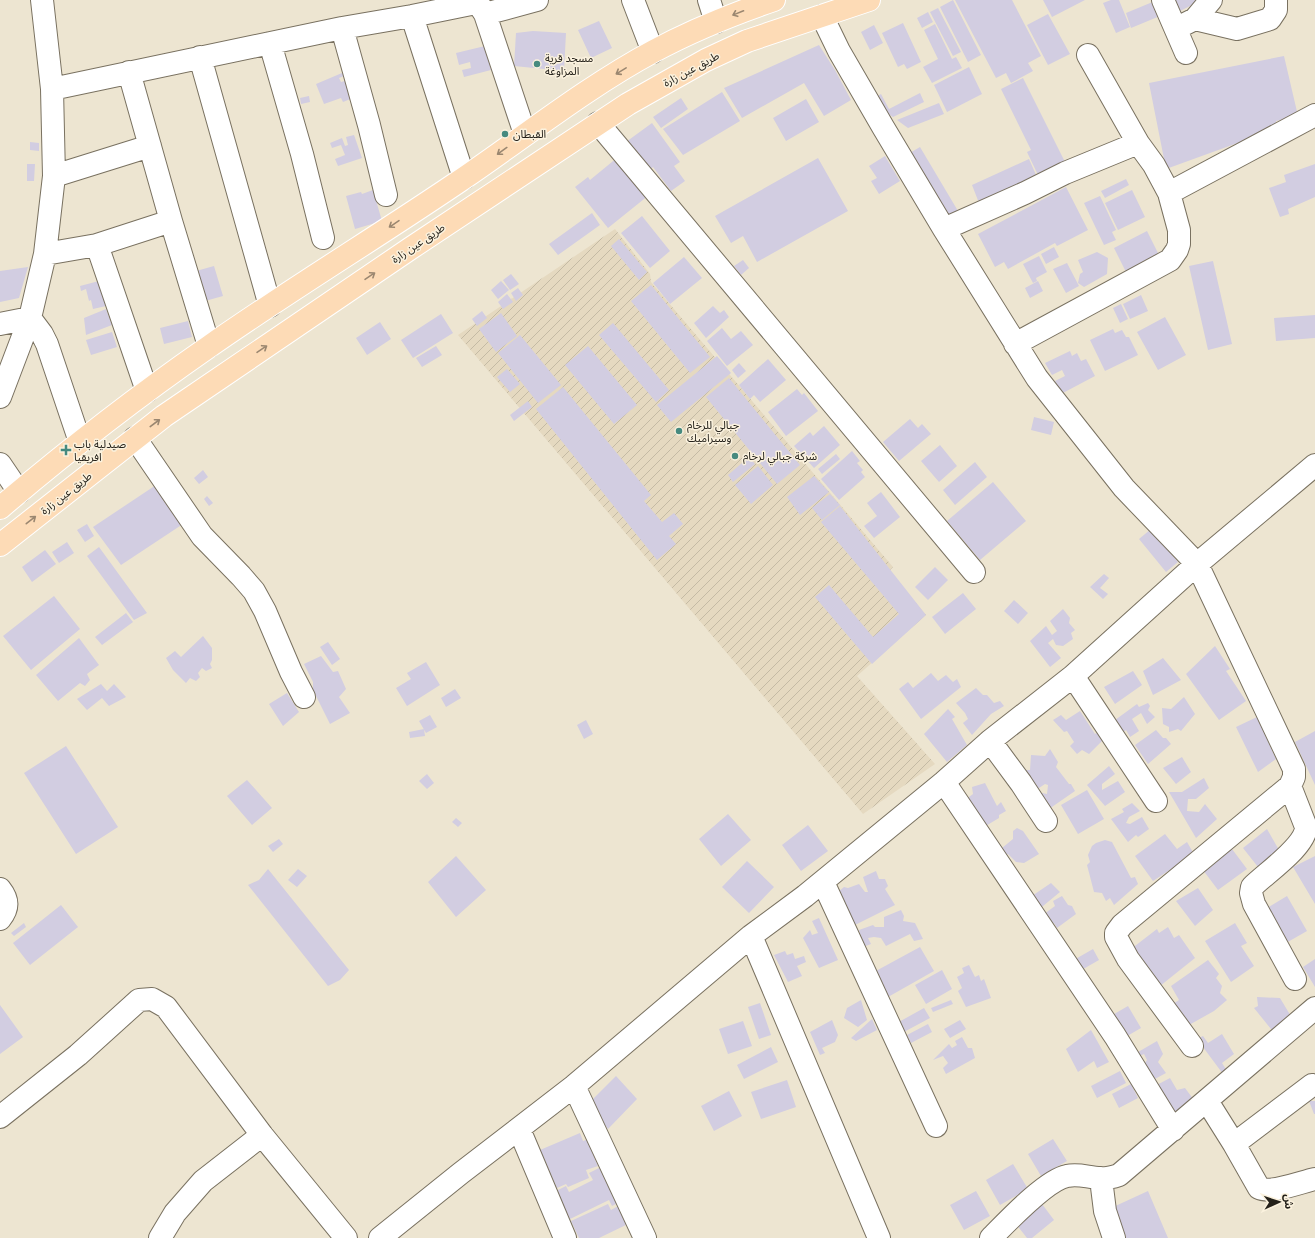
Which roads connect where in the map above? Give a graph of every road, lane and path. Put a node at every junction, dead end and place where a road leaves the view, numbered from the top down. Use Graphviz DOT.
graph roads {
  1 [pos="42,0"];
  2 [pos="537,0"];
  3 [pos="633,0"];
  4 [pos="774,0"];
  5 [pos="870,0"];
  6 [pos="1162,0"];
  7 [pos="1211,0"];
  8 [pos="1276,0"];
  9 [pos="479,6"];
  10 [pos="715,7"];
  11 [pos="412,16"];
  12 [pos="822,16"];
  13 [pos="1195,19"];
  14 [pos="342,28"];
  15 [pos="1175,28"];
  16 [pos="270,43"];
  17 [pos="653,52"];
  18 [pos="1186,53"];
  19 [pos="1088,55"];
  20 [pos="200,57"];
  21 [pos="129,72"];
  22 [pos="52,89"];
  23 [pos="1315,115"];
  24 [pos="598,123"];
  25 [pos="525,134"];
  26 [pos="1138,143"];
  27 [pos="150,146"];
  28 [pos="54,176"];
  29 [pos="464,178"];
  30 [pos="1169,193"];
  31 [pos="386,194"];
  32 [pos="171,221"];
  33 [pos="944,229"];
  34 [pos="324,238"];
  35 [pos="97,245"];
  36 [pos="45,254"];
  37 [pos="270,306"];
  38 [pos="30,318"];
  39 [pos="0,324"];
  40 [pos="1015,344"];
  41 [pos="209,346"];
  42 [pos="147,391"];
  43 [pos="0,397"];
  44 [pos="135,438"];
  45 [pos="80,442"];
  46 [pos="0,464"];
  47 [pos="1315,464"];
  48 [pos="19,492"];
  49 [pos="0,508"];
  50 [pos="0,545"];
  51 [pos="1197,564"];
  52 [pos="974,572"];
  53 [pos="1073,676"];
  54 [pos="304,697"];
  55 [pos="990,741"];
  56 [pos="944,782"];
  57 [pos="1290,786"];
  58 [pos="1156,801"];
  59 [pos="1046,821"];
  60 [pos="823,882"];
  61 [pos="0,889"];
  62 [pos="0,919"];
  63 [pos="751,936"];
  64 [pos="1296,979"];
  65 [pos="1315,1008"];
  66 [pos="1192,1046"];
  67 [pos="1312,1085"];
  68 [pos="574,1086"];
  69 [pos="1207,1101"];
  70 [pos="0,1117"];
  71 [pos="936,1126"];
  72 [pos="519,1128"];
  73 [pos="1174,1130"];
  74 [pos="262,1135"];
  75 [pos="1234,1144"];
  76 [pos="1101,1178"];
  77 [pos="1315,1179"];
  78 [pos="160,1238"];
  79 [pos="346,1238"];
  80 [pos="380,1238"];
  81 [pos="565,1238"];
  82 [pos="645,1238"];
  83 [pos="879,1238"];
  84 [pos="991,1238"];
  85 [pos="1114,1238"];
  1 -- 22 [label="street"];
  2 -- 9 [label="street"];
  3 -- 17 [label="street"];
  4 -- 10 [label="main road, one-way"];
  5 -- 12 [label="main road, طريق عين زارة"];
  6 -- 15 [label="street"];
  7 -- 13 [label="street"];
  8 -- 13 [label="street"];
  9 -- 11 [label="street"];
  9 -- 25 [label="street"];
  10 -- 17 [label="main road"];
  11 -- 14 [label="street"];
  11 -- 29 [label="street"];
  12 -- 24 [label="main road, طريق عين زارة"];
  12 -- 33 [label="street"];
  13 -- 15 [label="street"];
  14 -- 16 [label="street"];
  14 -- 31 [label="street"];
  15 -- 18 [label="street"];
  16 -- 20 [label="street"];
  16 -- 34 [label="street"];
  17 -- 25 [label="main road, one-way"];
  19 -- 26 [label="street"];
  20 -- 21 [label="street"];
  20 -- 37 [label="street"];
  21 -- 22 [label="street"];
  21 -- 27 [label="street"];
  22 -- 28 [label="street"];
  23 -- 30 [label="street"];
  44 -- 24 [label="main road, طريق عين زارة, one-way"];
  24 -- 52 [label="street"];
  25 -- 29 [label="main road, one-way"];
  26 -- 30 [label="street"];
  26 -- 33 [label="street"];
  27 -- 28 [label="street"];
  27 -- 32 [label="street"];
  28 -- 36 [label="street"];
  29 -- 37 [label="main road, one-way"];
  30 -- 40 [label="street"];
  32 -- 35 [label="street"];
  32 -- 41 [label="street"];
  33 -- 40 [label="street"];
  35 -- 36 [label="street"];
  35 -- 42 [label="street"];
  36 -- 38 [label="street"];
  37 -- 41 [label="main road"];
  38 -- 39 [label="street"];
  38 -- 43 [label="street"];
  38 -- 45 [label="street"];
  40 -- 51 [label="street"];
  41 -- 42 [label="main road"];
  42 -- 45 [label="main road"];
  50 -- 44 [label="main road, طريق عين زارة, one-way"];
  44 -- 54 [label="street"];
  45 -- 48 [label="main road"];
  46 -- 48 [label="street"];
  47 -- 51 [label="street"];
  48 -- 49 [label="main road"];
  51 -- 53 [label="street"];
  51 -- 57 [label="street"];
  53 -- 55 [label="street"];
  53 -- 58 [label="street"];
  55 -- 56 [label="street"];
  55 -- 59 [label="street"];
  56 -- 60 [label="street"];
  56 -- 73 [label="street"];
  57 -- 64 [label="street"];
  57 -- 66 [label="street"];
  60 -- 63 [label="street"];
  60 -- 71 [label="street"];
  61 -- 62 [label="street"];
  63 -- 68 [label="street"];
  63 -- 83 [label="street"];
  65 -- 69 [label="street"];
  67 -- 75 [label="street"];
  68 -- 72 [label="street"];
  68 -- 82 [label="street"];
  69 -- 73 [label="street"];
  69 -- 75 [label="street"];
  70 -- 74 [label="street"];
  72 -- 80 [label="street"];
  72 -- 81 [label="street"];
  73 -- 76 [label="street"];
  74 -- 78 [label="street"];
  74 -- 79 [label="street"];
  75 -- 77 [label="street"];
  76 -- 84 [label="street"];
  76 -- 85 [label="street"];
}
